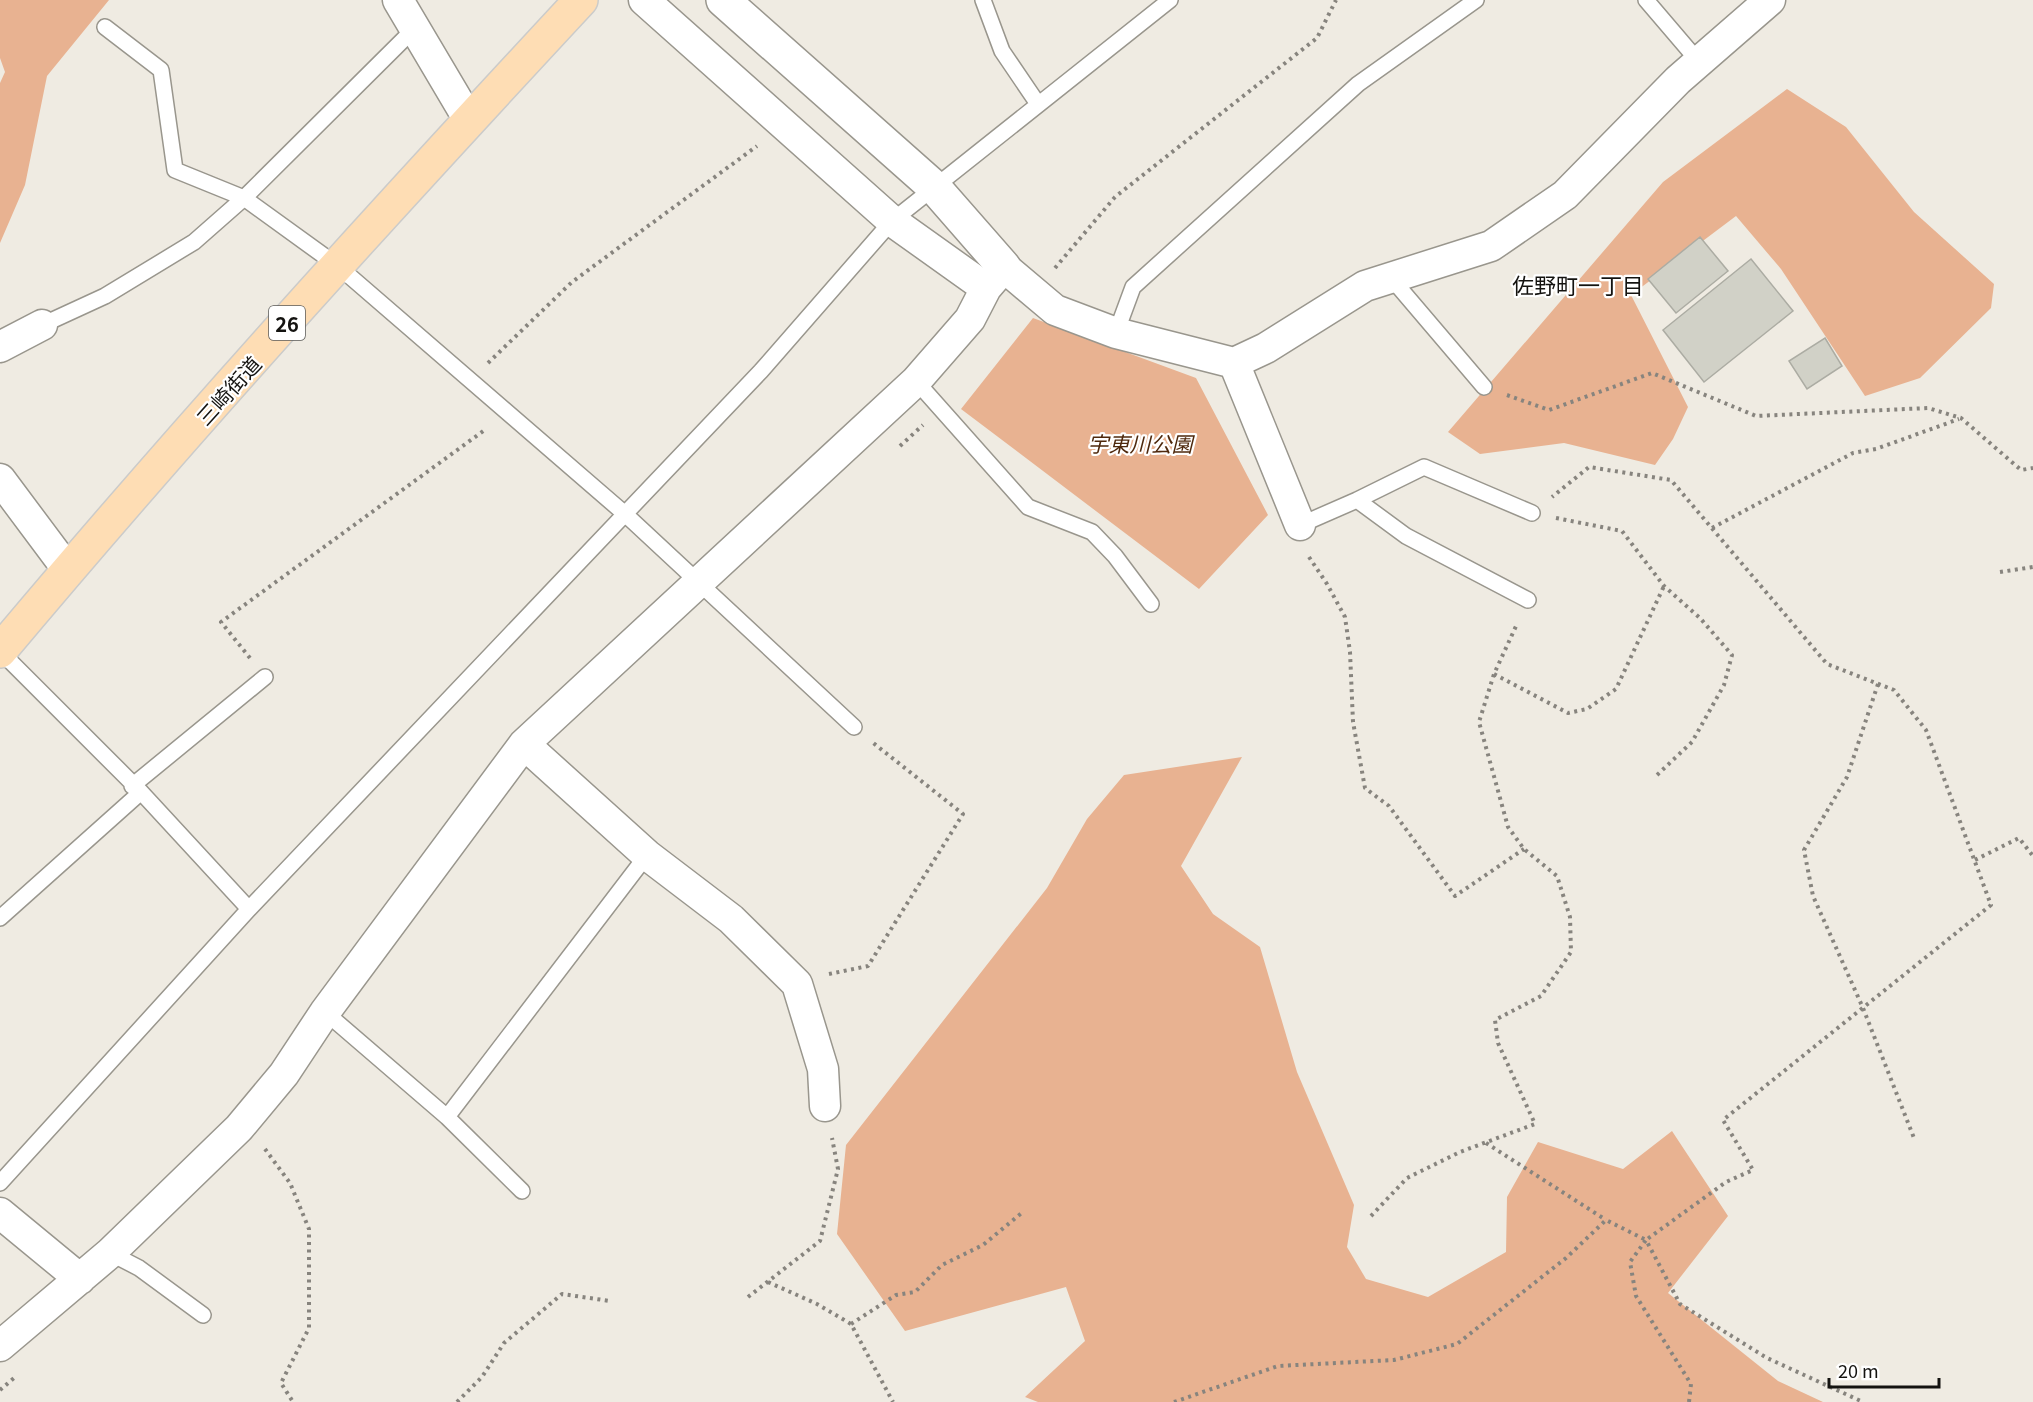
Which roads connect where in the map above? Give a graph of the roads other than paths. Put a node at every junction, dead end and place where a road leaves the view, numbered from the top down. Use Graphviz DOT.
graph roads {
  1 [pos="398,0"];
  2 [pos="581,0"];
  3 [pos="644,0"];
  4 [pos="723,0"];
  5 [pos="983,0"];
  6 [pos="1170,0"];
  7 [pos="1476,0"];
  8 [pos="1646,0"];
  9 [pos="1770,0"];
  10 [pos="105,27"];
  11 [pos="414,30"];
  12 [pos="1699,62"];
  13 [pos="1038,104"];
  14 [pos="469,120"];
  15 [pos="934,187"];
  16 [pos="244,198"];
  17 [pos="892,221"];
  18 [pos="338,266"];
  19 [pos="995,277"];
  20 [pos="1392,279"];
  21 [pos="42,325"];
  22 [pos="1116,333"];
  23 [pos="0,347"];
  24 [pos="1234,363"];
  25 [pos="916,381"];
  26 [pos="1484,387"];
  27 [pos="0,479"];
  28 [pos="1357,500"];
  29 [pos="1532,513"];
  30 [pos="625,514"];
  31 [pos="1300,525"];
  32 [pos="68,570"];
  33 [pos="698,583"];
  34 [pos="1528,600"];
  35 [pos="1151,604"];
  36 [pos="0,651"];
  37 [pos="265,677"];
  38 [pos="854,727"];
  39 [pos="524,744"];
  40 [pos="136,789"];
  41 [pos="647,855"];
  42 [pos="249,909"];
  43 [pos="0,918"];
  44 [pos="325,1012"];
  45 [pos="825,1106"];
  46 [pos="447,1117"];
  47 [pos="0,1184"];
  48 [pos="522,1191"];
  49 [pos="0,1213"];
  50 [pos="110,1253"];
  51 [pos="80,1279"];
  52 [pos="203,1315"];
  53 [pos="0,1346"];
  1 -- 11 [label="street"];
  2 -- 14 [label="main road, 三崎街道 / 26"];
  3 -- 17 [label="street"];
  4 -- 15 [label="street"];
  5 -- 13 [label="lane"];
  6 -- 13 [label="lane"];
  7 -- 22 [label="lane"];
  8 -- 12 [label="lane"];
  9 -- 12 [label="street"];
  10 -- 16 [label="lane"];
  11 -- 14 [label="street"];
  11 -- 16 [label="lane"];
  12 -- 20 [label="street"];
  13 -- 15 [label="lane"];
  14 -- 18 [label="main road, 三崎街道 / 26"];
  15 -- 17 [label="lane"];
  15 -- 19 [label="street"];
  16 -- 18 [label="lane"];
  16 -- 21 [label="lane"];
  17 -- 19 [label="street"];
  17 -- 30 [label="lane"];
  18 -- 30 [label="lane"];
  18 -- 32 [label="main road, 三崎街道 / 26"];
  19 -- 22 [label="street"];
  19 -- 25 [label="street"];
  20 -- 24 [label="street"];
  20 -- 26 [label="lane"];
  21 -- 23 [label="street"];
  22 -- 24 [label="street"];
  24 -- 31 [label="street"];
  25 -- 33 [label="street"];
  25 -- 35 [label="lane"];
  27 -- 32 [label="street"];
  28 -- 29 [label="lane"];
  28 -- 31 [label="lane"];
  28 -- 34 [label="lane"];
  30 -- 33 [label="lane"];
  30 -- 42 [label="lane"];
  32 -- 36 [label="main road, 三崎街道 / 26"];
  33 -- 38 [label="lane"];
  33 -- 39 [label="street"];
  36 -- 40 [label="lane"];
  37 -- 40 [label="lane"];
  39 -- 41 [label="street"];
  39 -- 44 [label="street"];
  40 -- 42 [label="lane"];
  40 -- 43 [label="lane"];
  41 -- 45 [label="street"];
  41 -- 46 [label="lane"];
  42 -- 47 [label="lane"];
  44 -- 46 [label="lane"];
  44 -- 50 [label="street"];
  46 -- 48 [label="lane"];
  49 -- 51 [label="street"];
  50 -- 51 [label="street"];
  50 -- 52 [label="lane"];
  51 -- 53 [label="street"];
}
